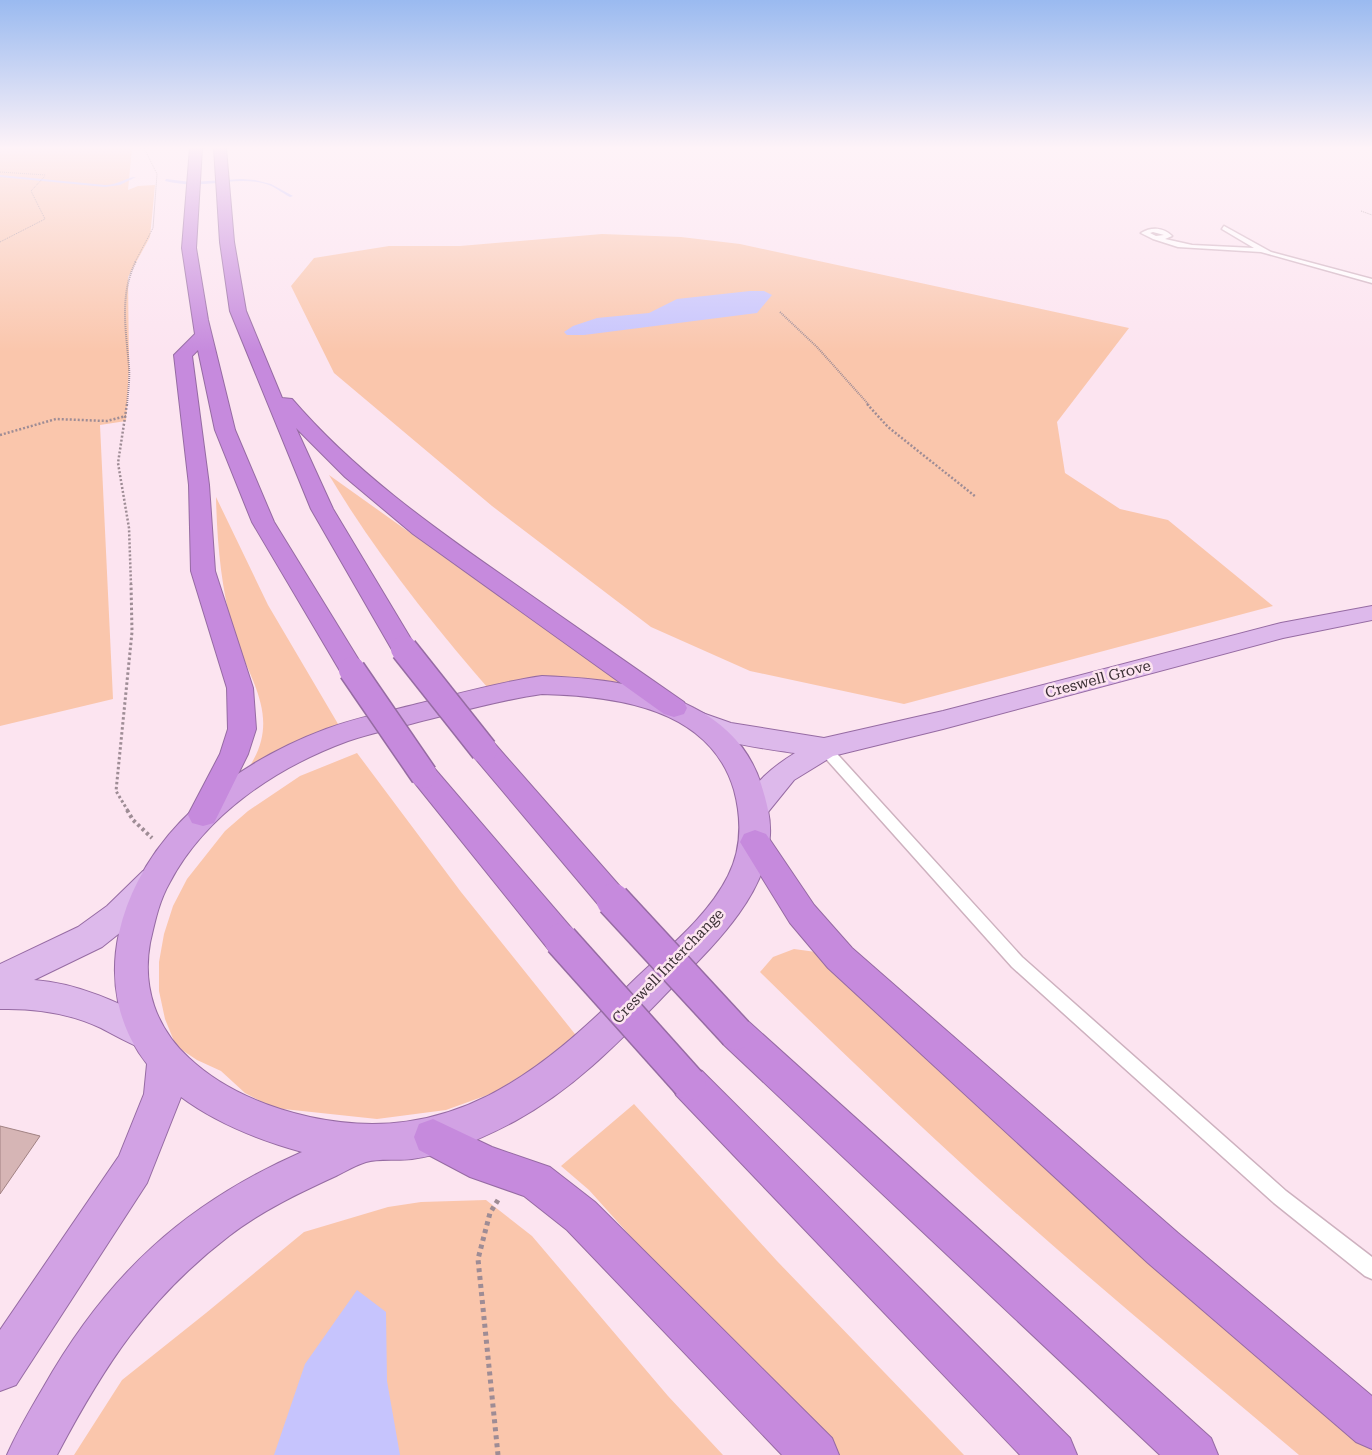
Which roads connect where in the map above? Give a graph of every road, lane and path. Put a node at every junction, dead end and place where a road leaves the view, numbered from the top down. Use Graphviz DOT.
graph roads {
  1 [pos="43,216"];
  2 [pos="154,216"];
  3 [pos="191,216"];
  4 [pos="225,216"];
  5 [pos="1224,228"];
  6 [pos="1159,238"];
  7 [pos="0,242"];
  8 [pos="1262,250"];
  9 [pos="1372,280"];
  10 [pos="780,312"];
  11 [pos="202,328"];
  12 [pos="274,400"];
  13 [pos="126,416"];
  14 [pos="0,434"];
  15 [pos="976,497"];
  16 [pos="1372,613"];
  17 [pos="684,713"];
  18 [pos="824,748"];
  19 [pos="203,815"];
  20 [pos="754,825"];
  21 [pos="164,866"];
  22 [pos="0,980"];
  23 [pos="0,994"];
  24 [pos="156,1047"];
  25 [pos="433,1136"];
  26 [pos="369,1142"];
  27 [pos="498,1199"];
  28 [pos="1372,1269"];
  29 [pos="0,1369"];
  30 [pos="1372,1426"];
  31 [pos="31,1455"];
  32 [pos="498,1455"];
  33 [pos="815,1455"];
  34 [pos="1053,1455"];
  35 [pos="1194,1455"];
  1 -- 7 [label="path"];
  2 -- 13 [label="path"];
  3 -- 11 [label="highway"];
  4 -- 12 [label="highway"];
  5 -- 8 [label="lane"];
  6 -- 8 [label="lane"];
  8 -- 9 [label="lane"];
  10 -- 15 [label="path"];
  11 -- 19 [label="highway"];
  11 -- 34 [label="highway, bridge"];
  12 -- 17 [label="highway"];
  12 -- 35 [label="highway, bridge"];
  13 -- 14 [label="path"];
  13 -- 21 [label="path"];
  16 -- 18 [label="main road, Creswell Grove"];
  17 -- 18 [label="main road, Creswell Grove"];
  17 -- 19 [label="highway, Creswell Interchange"];
  17 -- 20 [label="highway, Creswell Interchange"];
  18 -- 20 [label="main road, Creswell Grove"];
  18 -- 28 [label="lane"];
  19 -- 21 [label="highway, Creswell Interchange"];
  20 -- 25 [label="highway, Creswell Interchange"];
  20 -- 30 [label="highway"];
  21 -- 22 [label="main road"];
  21 -- 24 [label="highway, Creswell Interchange"];
  23 -- 24 [label="main road"];
  24 -- 26 [label="highway, Creswell Interchange"];
  24 -- 29 [label="highway"];
  25 -- 26 [label="highway, Creswell Interchange"];
  25 -- 33 [label="highway"];
  26 -- 31 [label="highway"];
  27 -- 32 [label="path"];
}
